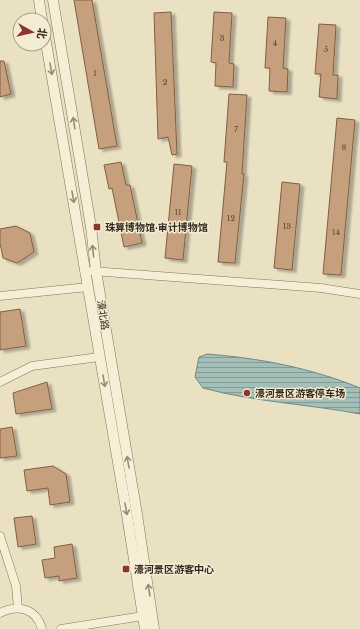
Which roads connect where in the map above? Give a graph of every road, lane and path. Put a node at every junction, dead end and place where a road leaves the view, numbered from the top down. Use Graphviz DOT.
graph roads {
  1 [pos="39,0"];
  2 [pos="53,0"];
  3 [pos="41,12"];
  4 [pos="48,52"];
  5 [pos="90,271"];
  6 [pos="88,287"];
  7 [pos="360,294"];
  8 [pos="0,296"];
  9 [pos="99,357"];
  10 [pos="0,382"];
  11 [pos="0,536"];
  12 [pos="18,608"];
  13 [pos="0,613"];
  14 [pos="143,616"];
  15 [pos="42,629"];
  16 [pos="61,629"];
  17 [pos="145,629"];
  18 [pos="154,629"];
  1 -- 3 [label="street"];
  5 -- 2 [label="street, 濠北路, one-way"];
  4 -- 5 [label="street, 濠北路, one-way"];
  5 -- 6 [label="street, 濠北路"];
  5 -- 7 [label="street"];
  18 -- 5 [label="street, 濠北路, one-way"];
  6 -- 8 [label="street"];
  6 -- 9 [label="street, 濠北路"];
  9 -- 10 [label="street"];
  9 -- 14 [label="street, 濠北路, one-way"];
  11 -- 12 [label="street"];
  12 -- 13 [label="street"];
  12 -- 15 [label="street"];
  14 -- 16 [label="street"];
  14 -- 17 [label="street, 濠北路"];
}
